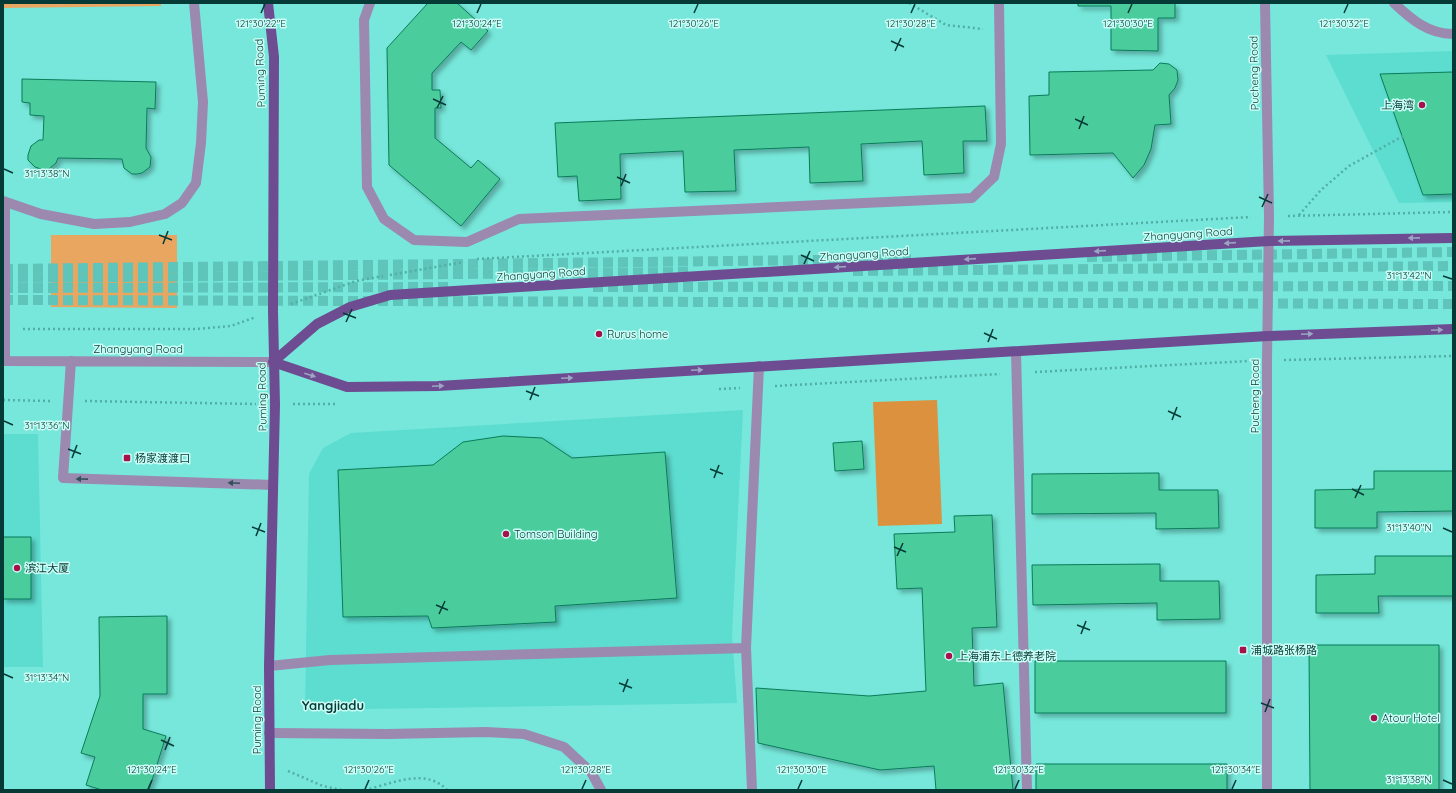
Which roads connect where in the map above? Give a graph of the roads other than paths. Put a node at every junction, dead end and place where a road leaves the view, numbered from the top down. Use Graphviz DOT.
graph roads {
  1 [pos="194,3"];
  2 [pos="268,3"];
  3 [pos="370,3"];
  4 [pos="999,3"];
  5 [pos="1265,3"];
  6 [pos="1394,3"];
  7 [pos="1453,34"];
  8 [pos="4,201"];
  9 [pos="1453,238"];
  10 [pos="1269,241"];
  11 [pos="1453,329"];
  12 [pos="1268,336"];
  13 [pos="1016,352"];
  14 [pos="4,361"];
  15 [pos="70,361"];
  16 [pos="273,362"];
  17 [pos="759,366"];
  18 [pos="273,485"];
  19 [pos="746,648"];
  20 [pos="268,666"];
  21 [pos="269,733"];
  22 [pos="270,790"];
  23 [pos="601,790"];
  24 [pos="752,790"];
  25 [pos="1027,790"];
  26 [pos="1268,790"];
  1 -- 8 [label="street"];
  2 -- 16 [label="main road, Puming Road"];
  3 -- 4 [label="street"];
  5 -- 10 [label="street, Pucheng Road"];
  6 -- 7 [label="street"];
  8 -- 14 [label="street"];
  9 -- 10 [label="main road, Zhangyang Road, one-way"];
  10 -- 12 [label="street, Pucheng Road"];
  10 -- 16 [label="main road, Zhangyang Road, one-way"];
  12 -- 11 [label="main road, Zhangyang Road, one-way"];
  12 -- 13 [label="main road, Zhangyang Road"];
  12 -- 26 [label="street, Pucheng Road"];
  13 -- 17 [label="main road, Zhangyang Road"];
  13 -- 25 [label="street"];
  14 -- 15 [label="street, Zhangyang Road"];
  15 -- 16 [label="street, Zhangyang Road"];
  18 -- 15 [label="street, one-way"];
  16 -- 17 [label="main road, Zhangyang Road, one-way"];
  16 -- 18 [label="main road, Puming Road"];
  17 -- 19 [label="street"];
  18 -- 20 [label="main road, Puming Road"];
  19 -- 20 [label="street"];
  19 -- 24 [label="street"];
  20 -- 21 [label="main road, Puming Road"];
  21 -- 22 [label="main road, Puming Road"];
  21 -- 23 [label="street"];
}
